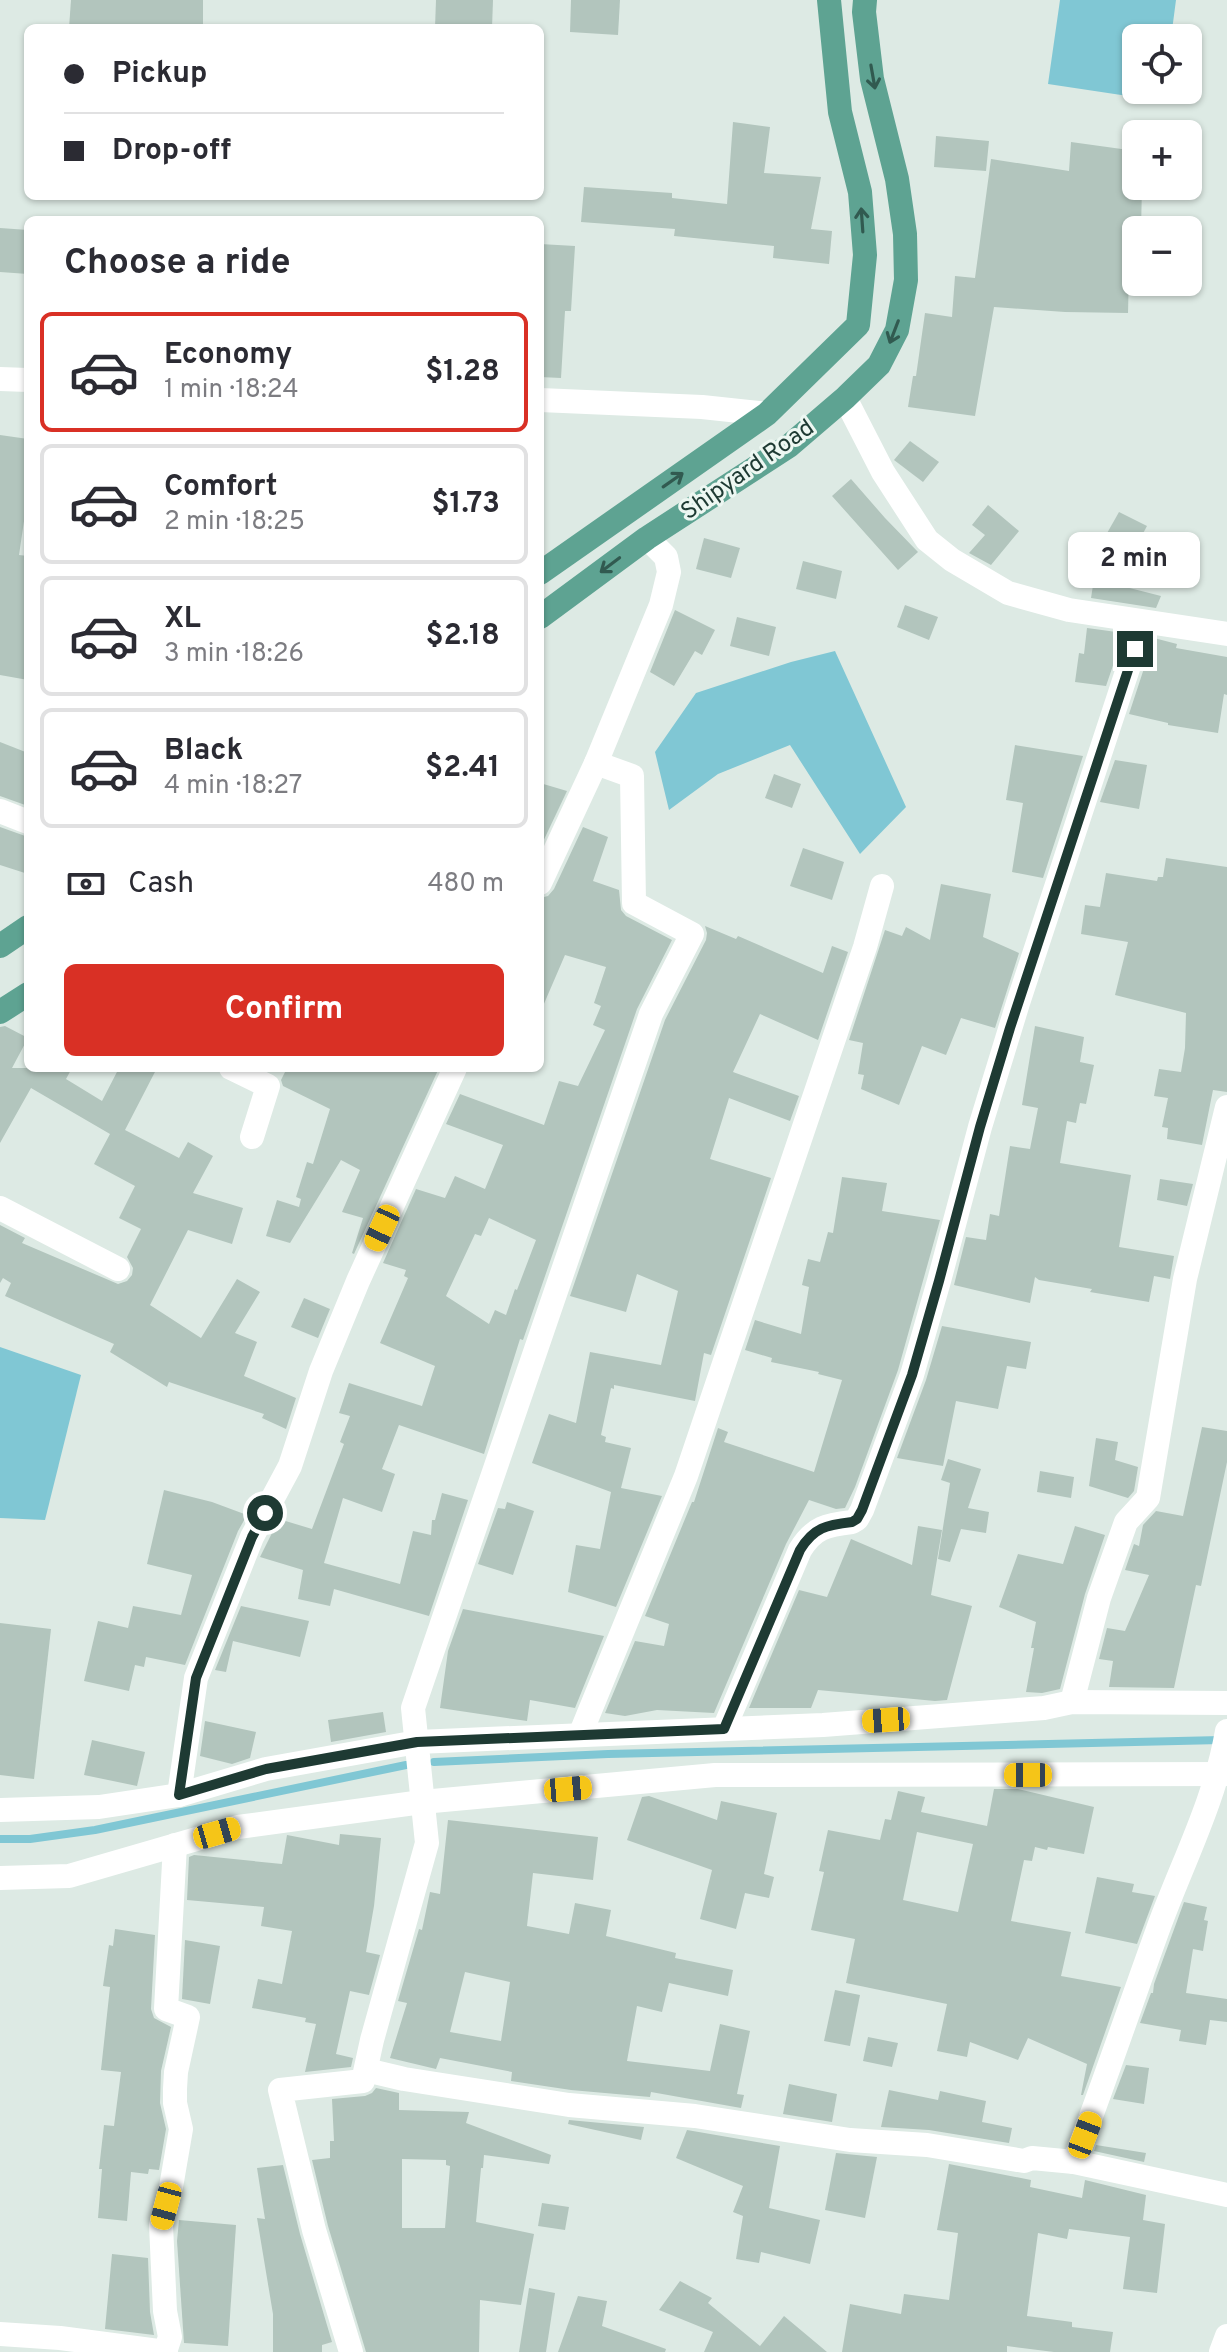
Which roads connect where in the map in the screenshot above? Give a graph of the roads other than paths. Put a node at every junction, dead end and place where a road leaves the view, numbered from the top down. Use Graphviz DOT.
graph roads {
  1 [pos="829,0"];
  2 [pos="865,0"];
  3 [pos="0,379"];
  4 [pos="24,380"];
  5 [pos="845,398"];
  6 [pos="544,400"];
  7 [pos="767,414"];
  8 [pos="647,538"];
  9 [pos="544,570"];
  10 [pos="544,614"];
  11 [pos="1143,623"];
  12 [pos="1227,634"];
  13 [pos="596,763"];
  14 [pos="0,811"];
  15 [pos="24,820"];
  16 [pos="544,874"];
  17 [pos="882,886"];
  18 [pos="24,930"];
  19 [pos="0,946"];
  20 [pos="24,997"];
  21 [pos="0,1012"];
  22 [pos="249,1072"];
  23 [pos="453,1072"];
  24 [pos="271,1077"];
  25 [pos="1227,1107"];
  26 [pos="252,1137"];
  27 [pos="0,1208"];
  28 [pos="118,1269"];
  29 [pos="1072,1702"];
  30 [pos="1227,1703"];
  31 [pos="724,1729"];
  32 [pos="580,1735"];
  33 [pos="417,1742"];
  34 [pos="1223,1758"];
  35 [pos="179,1795"];
  36 [pos="422,1802"];
  37 [pos="0,1810"];
  38 [pos="175,1845"];
  39 [pos="0,1878"];
  40 [pos="366,2070"];
  41 [pos="1074,2162"];
  42 [pos="1227,2195"];
  43 [pos="0,2334"];
  44 [pos="1227,2336"];
  45 [pos="165,2352"];
  46 [pos="351,2352"];
  47 [pos="1221,2352"];
  7 -- 1 [label="main road, one-way"];
  2 -- 5 [label="main road, Shipyard Road, one-way"];
  3 -- 4 [label="street"];
  5 -- 8 [label="main road, Shipyard Road"];
  5 -- 11 [label="street"];
  6 -- 7 [label="street, Shipyard Road"];
  9 -- 7 [label="main road, one-way"];
  8 -- 10 [label="main road, Shipyard Road, one-way"];
  8 -- 13 [label="street"];
  11 -- 12 [label="street"];
  11 -- 31 [label="street"];
  13 -- 16 [label="street"];
  13 -- 33 [label="street"];
  14 -- 15 [label="street"];
  17 -- 32 [label="street"];
  18 -- 19 [label="main road"];
  20 -- 21 [label="main road"];
  22 -- 24 [label="street"];
  23 -- 35 [label="street"];
  24 -- 26 [label="street"];
  25 -- 29 [label="street"];
  27 -- 28 [label="street"];
  29 -- 30 [label="street"];
  29 -- 31 [label="street"];
  31 -- 32 [label="street"];
  32 -- 33 [label="street"];
  33 -- 35 [label="street"];
  33 -- 36 [label="street"];
  34 -- 36 [label="street"];
  34 -- 41 [label="street"];
  35 -- 37 [label="street"];
  36 -- 38 [label="street"];
  36 -- 40 [label="street"];
  38 -- 39 [label="street"];
  38 -- 45 [label="street"];
  40 -- 41 [label="street"];
  40 -- 46 [label="street"];
  41 -- 42 [label="street"];
  43 -- 45 [label="street"];
  44 -- 47 [label="street"];
}
